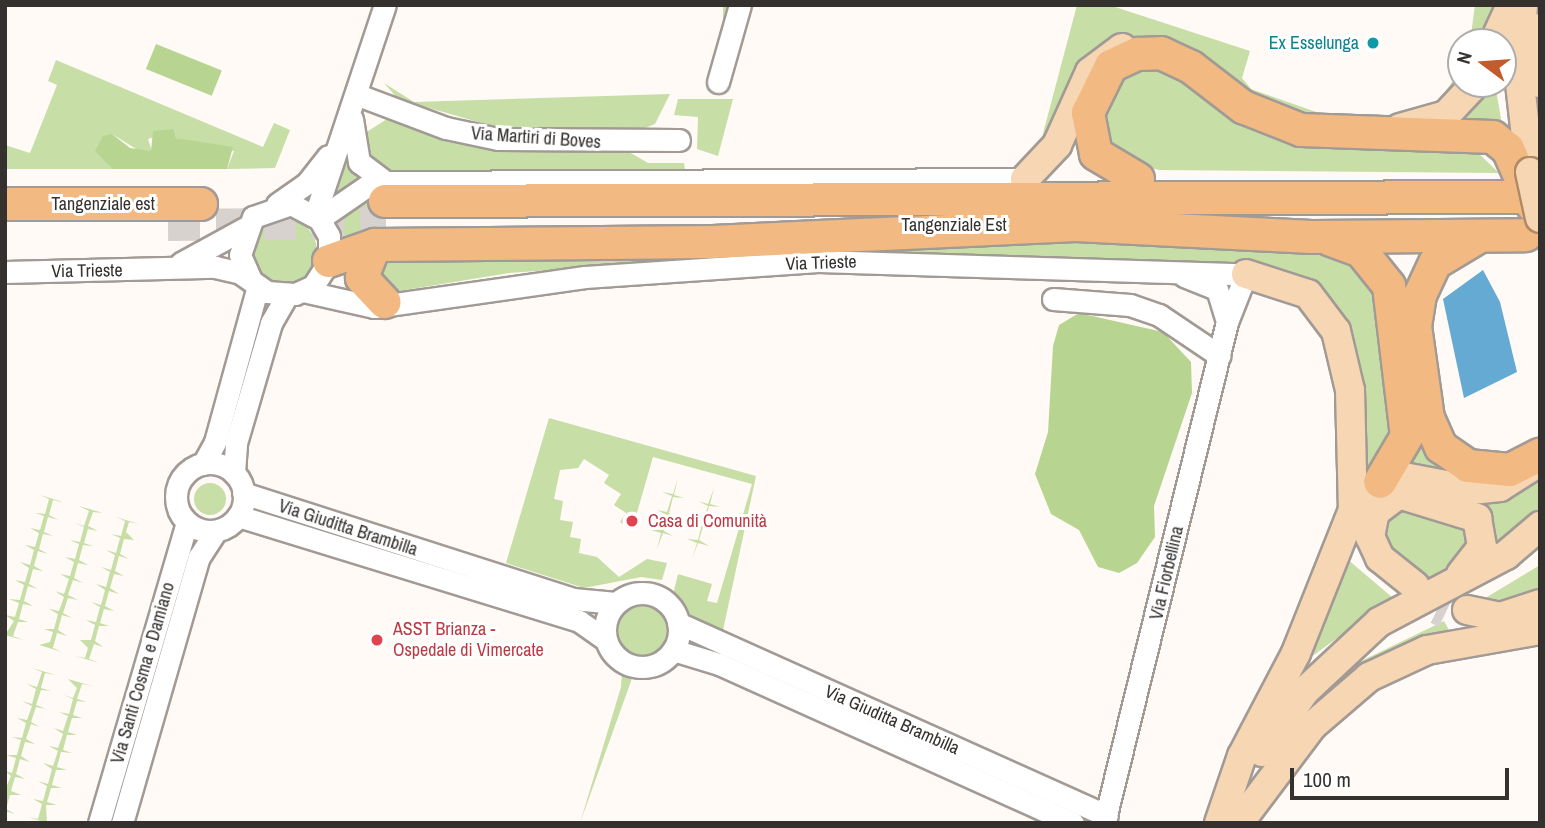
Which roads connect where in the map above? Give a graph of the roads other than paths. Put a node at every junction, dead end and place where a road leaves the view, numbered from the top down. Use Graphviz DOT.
graph roads {
  1 [pos="385,5"];
  2 [pos="740,5"];
  3 [pos="1511,5"];
  4 [pos="1523,5"];
  5 [pos="1500,28"];
  6 [pos="1540,28"];
  7 [pos="718,82"];
  8 [pos="1540,83"];
  9 [pos="1465,98"];
  10 [pos="355,105"];
  11 [pos="340,141"];
  12 [pos="679,141"];
  13 [pos="1025,179"];
  14 [pos="1138,179"];
  15 [pos="5,204"];
  16 [pos="201,204"];
  17 [pos="277,204"];
  18 [pos="1530,211"];
  19 [pos="383,213"];
  20 [pos="317,217"];
  21 [pos="5,225"];
  22 [pos="167,225"];
  23 [pos="1076,225"];
  24 [pos="245,228"];
  25 [pos="1481,236"];
  26 [pos="1312,237"];
  27 [pos="328,264"];
  28 [pos="170,268"];
  29 [pos="1162,269"];
  30 [pos="5,272"];
  31 [pos="1246,274"];
  32 [pos="254,283"];
  33 [pos="295,293"];
  34 [pos="1053,299"];
  35 [pos="392,302"];
  36 [pos="1227,323"];
  37 [pos="1220,356"];
  38 [pos="1540,457"];
  39 [pos="203,464"];
  40 [pos="234,473"];
  41 [pos="1380,482"];
  42 [pos="243,493"];
  43 [pos="1352,515"];
  44 [pos="238,516"];
  45 [pos="187,523"];
  46 [pos="1540,526"];
  47 [pos="216,531"];
  48 [pos="1540,550"];
  49 [pos="1405,596"];
  50 [pos="616,603"];
  51 [pos="1540,604"];
  52 [pos="678,623"];
  53 [pos="1540,630"];
  54 [pos="1508,633"];
  55 [pos="606,640"];
  56 [pos="1365,640"];
  57 [pos="673,650"];
  58 [pos="1106,819"];
  59 [pos="99,823"];
  60 [pos="121,823"];
  61 [pos="1073,823"];
  62 [pos="1221,823"];
  63 [pos="1239,823"];
  1 -- 10 [label="street"];
  2 -- 7 [label="street"];
  3 -- 5 [label="main road"];
  4 -- 18 [label="main road"];
  6 -- 8 [label="main road"];
  9 -- 13 [label="main road"];
  10 -- 11 [label="street"];
  10 -- 12 [label="street, Via Martiri di Boves"];
  10 -- 19 [label="street"];
  11 -- 17 [label="street"];
  11 -- 20 [label="street"];
  13 -- 14 [label="highway"];
  13 -- 19 [label="street"];
  14 -- 18 [label="highway"];
  14 -- 18 [label="highway"];
  15 -- 16 [label="highway, Tangenziale est"];
  17 -- 20 [label="street"];
  17 -- 24 [label="street, Via Trieste"];
  18 -- 19 [label="highway, Tangenziale Est"];
  18 -- 23 [label="highway, Tangenziale Est"];
  18 -- 25 [label="highway"];
  19 -- 20 [label="street"];
  19 -- 23 [label="highway, Tangenziale Est"];
  19 -- 27 [label="highway"];
  19 -- 35 [label="highway"];
  20 -- 27 [label="street, Via Trieste"];
  21 -- 22 [label="highway, Tangenziale est"];
  23 -- 26 [label="highway"];
  24 -- 28 [label="street, Via Trieste"];
  24 -- 32 [label="street"];
  25 -- 26 [label="highway"];
  25 -- 38 [label="highway"];
  26 -- 41 [label="highway"];
  27 -- 33 [label="street"];
  27 -- 35 [label="street, Via Trieste"];
  28 -- 30 [label="street, Via Trieste"];
  28 -- 32 [label="street, Via Trieste"];
  29 -- 31 [label="street, Via Trieste"];
  29 -- 35 [label="street, Via Trieste"];
  29 -- 36 [label="street, Via Fiorbellina"];
  31 -- 36 [label="street, Via Fiorbellina"];
  31 -- 43 [label="main road"];
  32 -- 33 [label="street, Via Trieste"];
  32 -- 39 [label="street"];
  33 -- 35 [label="street, Via Trieste"];
  33 -- 40 [label="street"];
  34 -- 37 [label="street"];
  36 -- 37 [label="street, Via Fiorbellina"];
  37 -- 58 [label="street, Via Fiorbellina"];
  38 -- 41 [label="main road"];
  39 -- 40 [label="street"];
  39 -- 45 [label="street"];
  40 -- 42 [label="street"];
  41 -- 43 [label="main road"];
  42 -- 44 [label="street"];
  42 -- 50 [label="street, Via Giuditta Brambilla"];
  43 -- 49 [label="main road"];
  43 -- 62 [label="main road"];
  44 -- 47 [label="street, Via Santi Cosma e Damiano"];
  44 -- 55 [label="street, Via Giuditta Brambilla"];
  45 -- 47 [label="street"];
  45 -- 59 [label="street, Via Santi Cosma e Damiano"];
  46 -- 49 [label="main road"];
  47 -- 60 [label="street, Via Santi Cosma e Damiano"];
  48 -- 56 [label="main road"];
  49 -- 56 [label="main road"];
  50 -- 52 [label="street, Via Giuditta Brambilla"];
  50 -- 55 [label="street"];
  51 -- 54 [label="main road"];
  52 -- 57 [label="street"];
  52 -- 58 [label="street, Via Giuditta Brambilla"];
  53 -- 54 [label="main road"];
  54 -- 63 [label="main road"];
  55 -- 57 [label="street, Via Giuditta Brambilla"];
  56 -- 62 [label="main road"];
  57 -- 61 [label="street, Via Giuditta Brambilla"];
}
